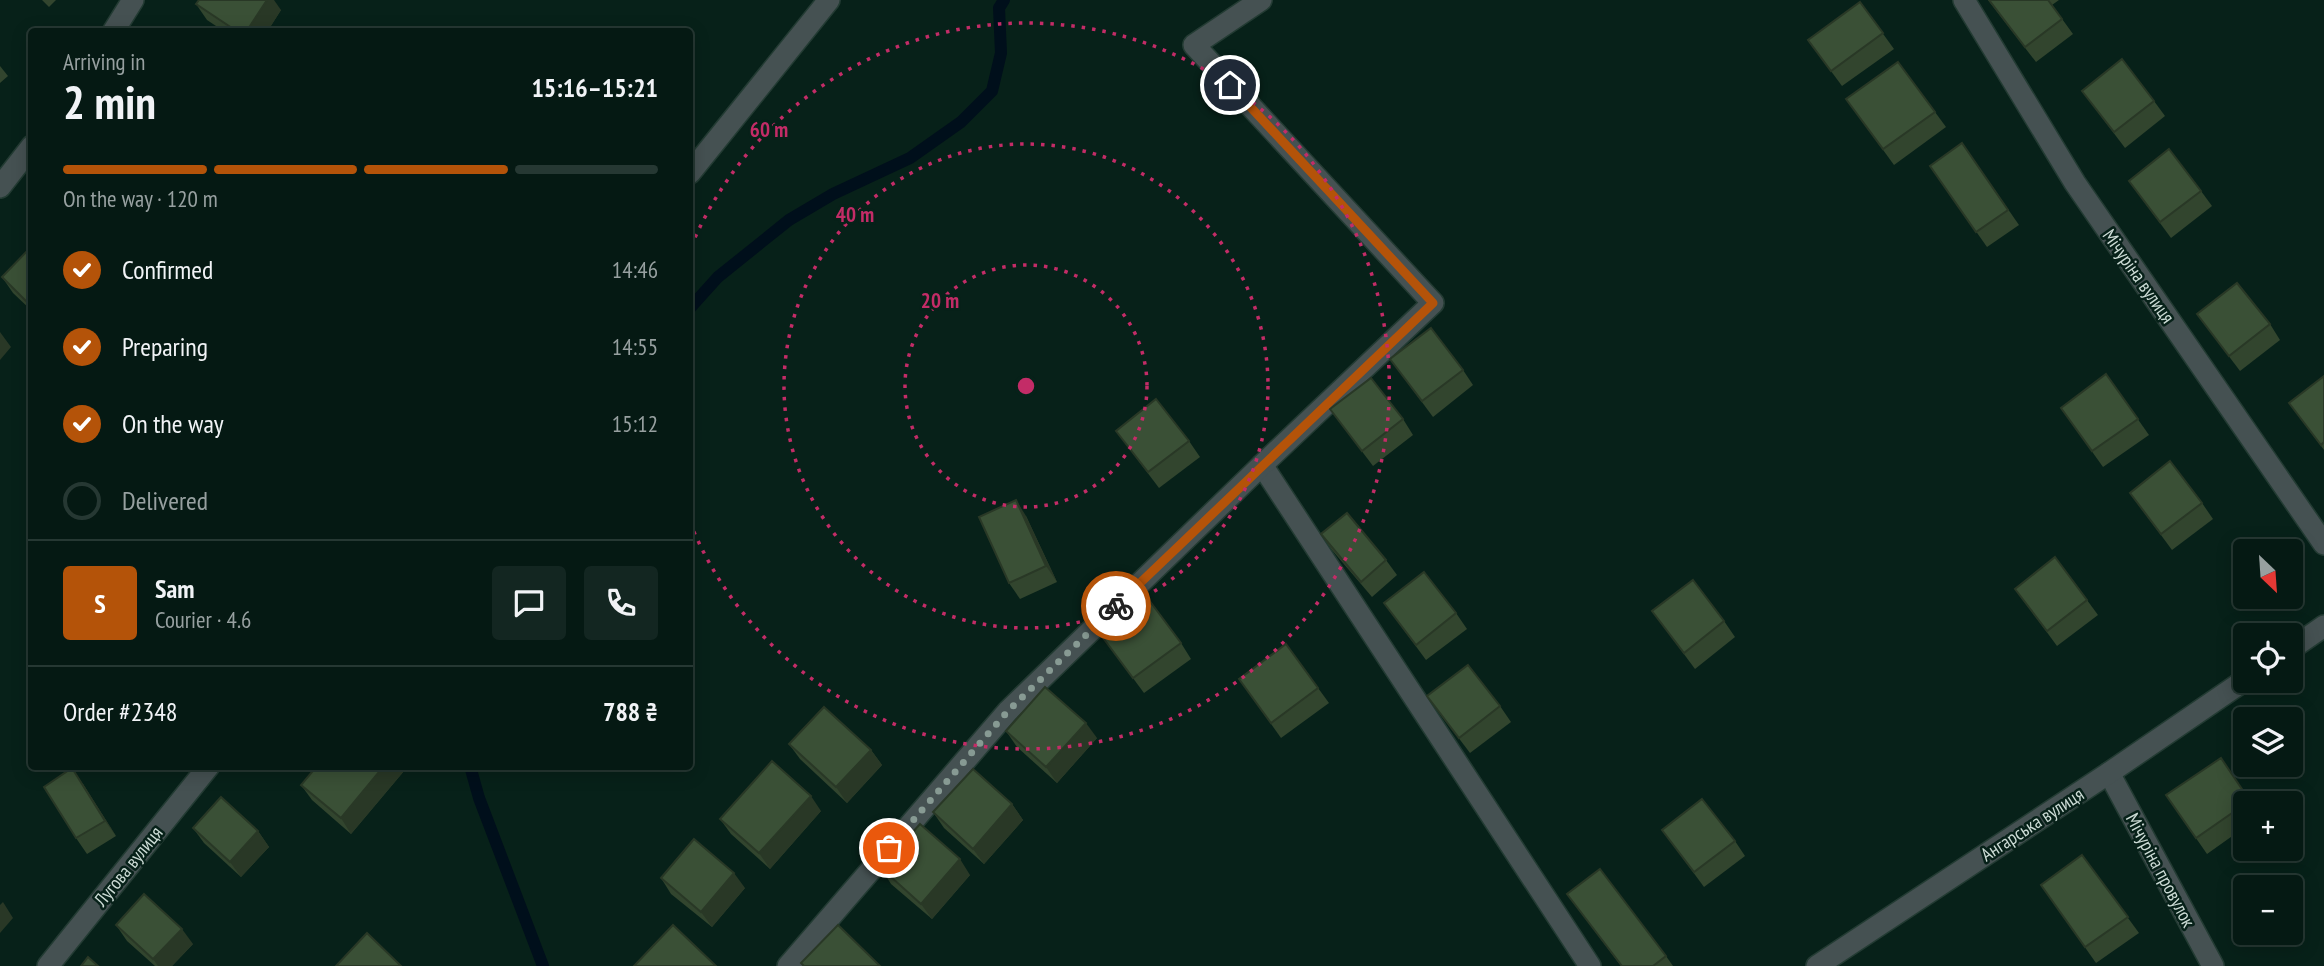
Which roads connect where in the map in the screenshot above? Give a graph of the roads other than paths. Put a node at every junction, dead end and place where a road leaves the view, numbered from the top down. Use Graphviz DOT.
graph roads {
  1 [pos="133,0"];
  2 [pos="829,0"];
  3 [pos="1261,0"];
  4 [pos="1964,0"];
  5 [pos="116,28"];
  6 [pos="28,151"];
  7 [pos="693,169"];
  8 [pos="0,187"];
  9 [pos="1262,465"];
  10 [pos="2324,544"];
  11 [pos="2324,626"];
  12 [pos="2303,641"];
  13 [pos="2233,688"];
  14 [pos="206,770"];
  15 [pos="2109,773"];
  16 [pos="48,966"];
  17 [pos="788,966"];
  18 [pos="1590,966"];
  19 [pos="1817,966"];
  20 [pos="2213,966"];
  1 -- 5 [label="street"];
  2 -- 7 [label="street"];
  3 -- 9 [label="street"];
  4 -- 10 [label="street, Мічуріна вулиця"];
  6 -- 8 [label="street"];
  9 -- 17 [label="street"];
  9 -- 18 [label="street"];
  11 -- 12 [label="street"];
  13 -- 15 [label="street, Ангарська вулиця"];
  14 -- 16 [label="street, Лугова вулиця"];
  15 -- 19 [label="street, Ангарська вулиця"];
  15 -- 20 [label="street, Мічуріна провулок"];
}
